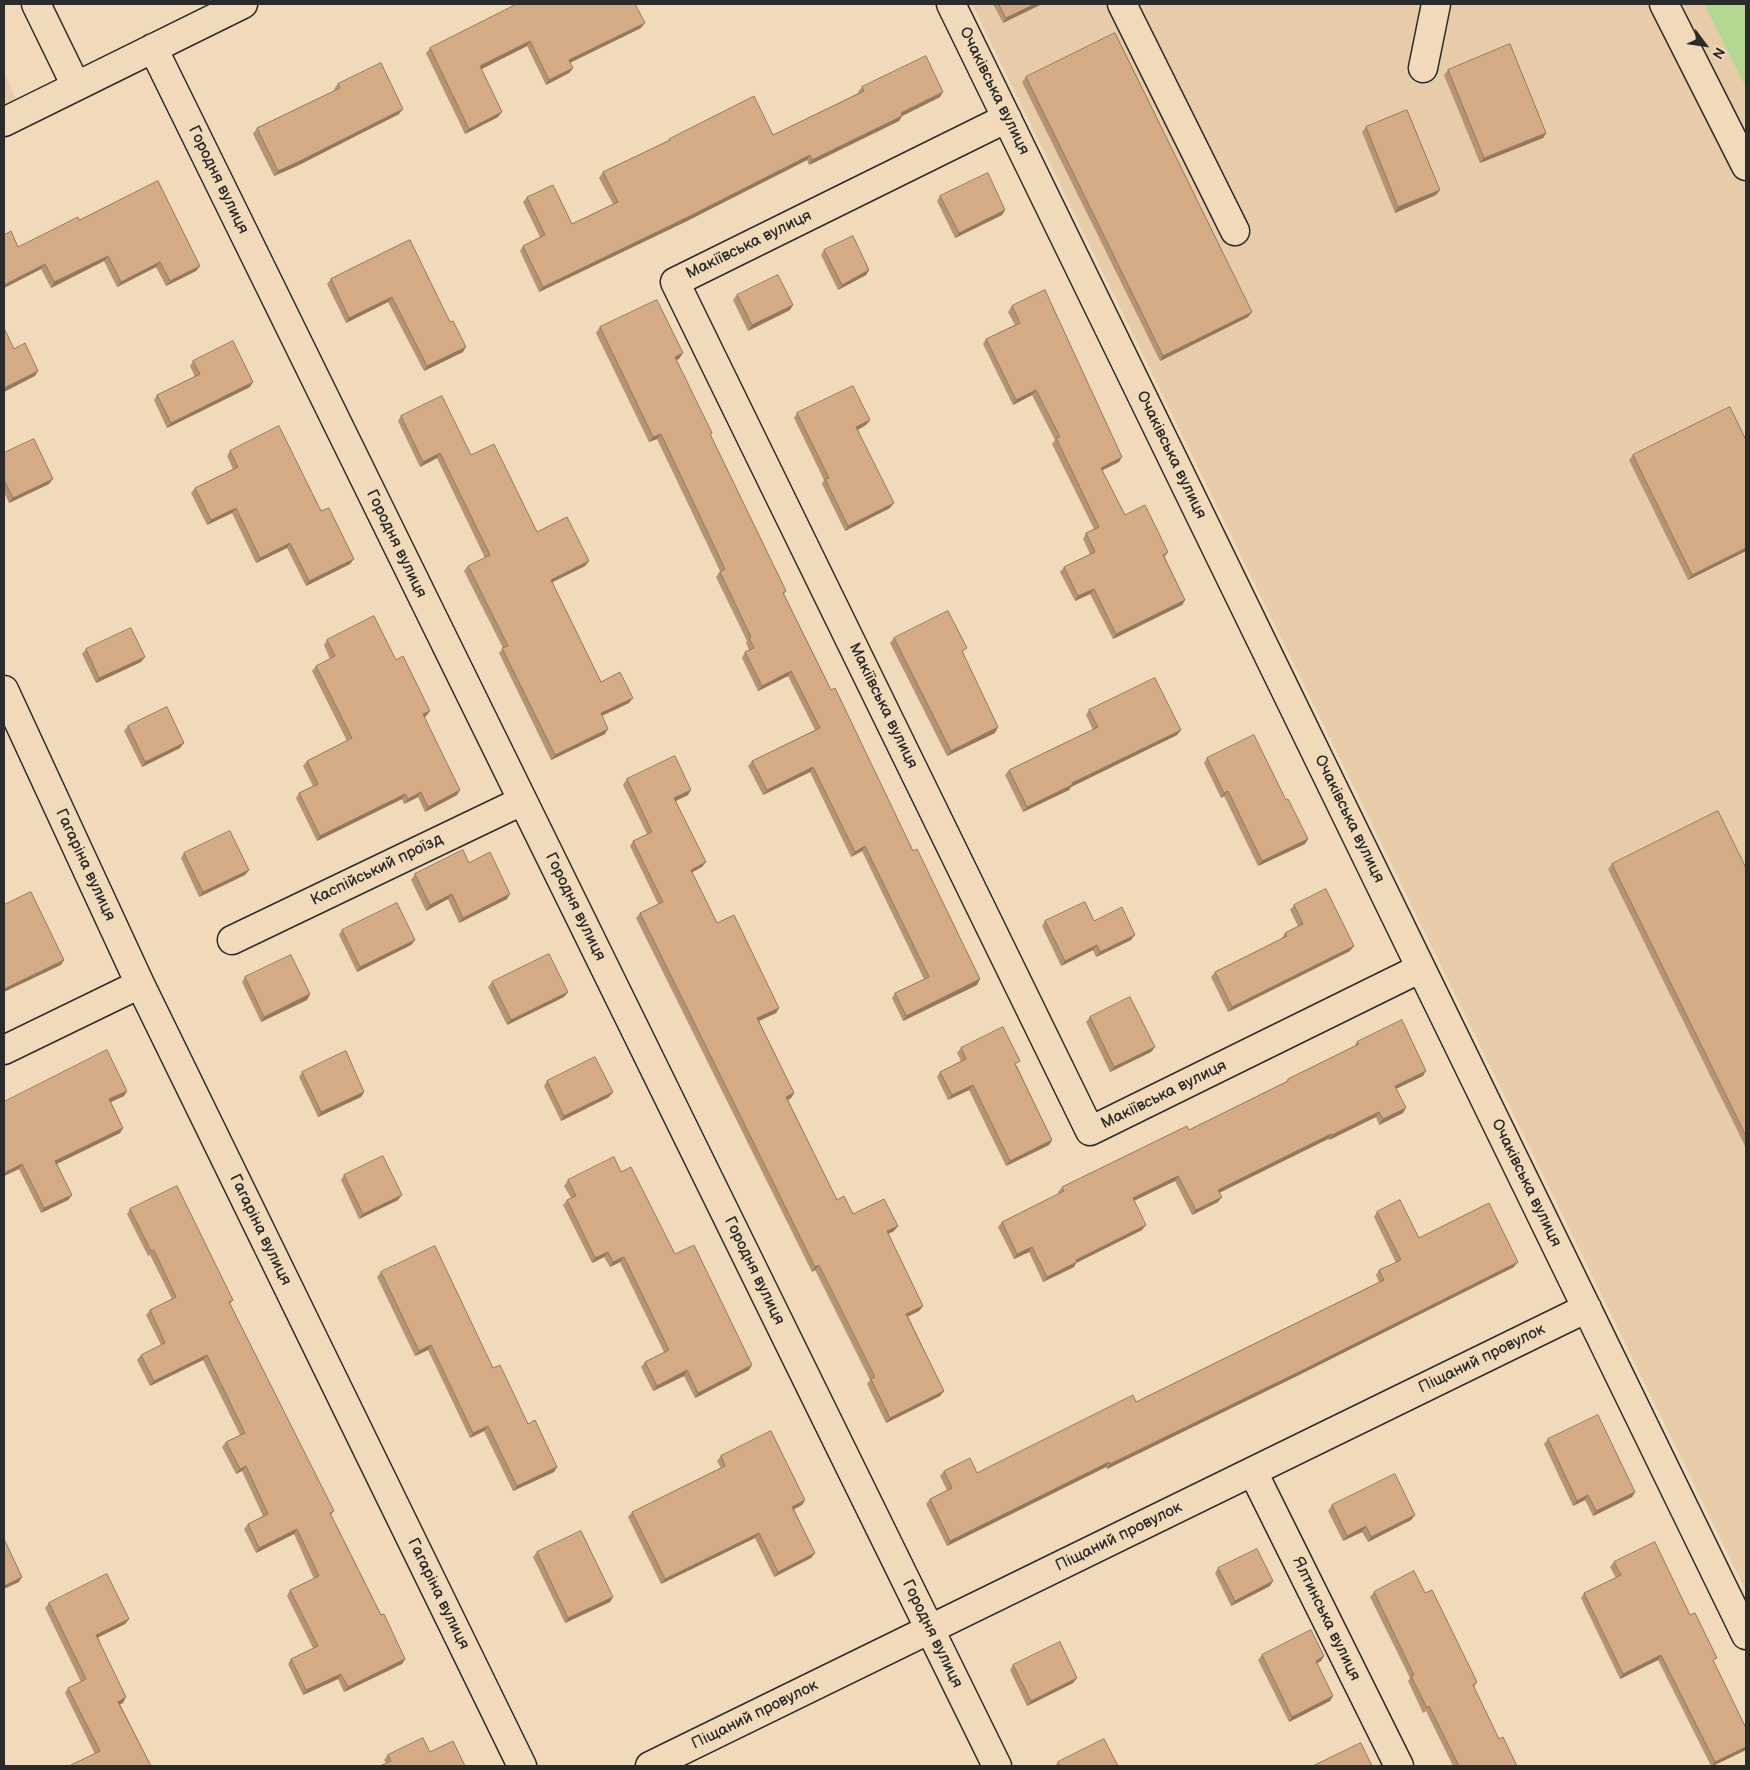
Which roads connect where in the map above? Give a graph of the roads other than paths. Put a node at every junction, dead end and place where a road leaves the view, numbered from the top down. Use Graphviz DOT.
graph roads {
  1 [pos="36,4"];
  2 [pos="243,4"];
  3 [pos="951,4"];
  4 [pos="1122,4"];
  5 [pos="1436,4"];
  6 [pos="1664,4"];
  7 [pos="153,48"];
  8 [pos="1423,68"];
  9 [pos="76,86"];
  10 [pos="1007,118"];
  11 [pos="4,122"];
  12 [pos="1746,166"];
  13 [pos="1235,231"];
  14 [pos="4,690"];
  15 [pos="522,800"];
  16 [pos="232,940"];
  17 [pos="1421,968"];
  18 [pos="140,984"];
  19 [pos="4,1050"];
  20 [pos="1587,1308"];
  21 [pos="1253,1472"];
  22 [pos="930,1629"];
  23 [pos="1746,1635"];
  24 [pos="522,1766"];
  25 [pos="650,1766"];
  26 [pos="997,1766"];
  27 [pos="1399,1766"];
  1 -- 9 [label="street"];
  2 -- 7 [label="street"];
  3 -- 10 [label="street, Очаківська вулиця"];
  4 -- 13 [label="street"];
  5 -- 8 [label="street"];
  6 -- 12 [label="street"];
  7 -- 9 [label="street"];
  7 -- 15 [label="street, Городня вулиця"];
  9 -- 11 [label="street"];
  10 -- 17 [label="street, Очаківська вулиця"];
  10 -- 17 [label="street, Макіївська вулиця"];
  14 -- 18 [label="street, Гагаріна вулиця"];
  15 -- 16 [label="street, Каспійський проїзд"];
  15 -- 22 [label="street, Городня вулиця"];
  17 -- 20 [label="street, Очаківська вулиця"];
  18 -- 19 [label="street"];
  18 -- 24 [label="street, Гагаріна вулиця"];
  20 -- 21 [label="street, Піщаний провулок"];
  20 -- 23 [label="street, Очаківська вулиця"];
  21 -- 22 [label="street, Піщаний провулок"];
  21 -- 27 [label="street, Ялтинська вулиця"];
  22 -- 25 [label="street, Піщаний провулок"];
  22 -- 26 [label="street, Городня вулиця"];
}
